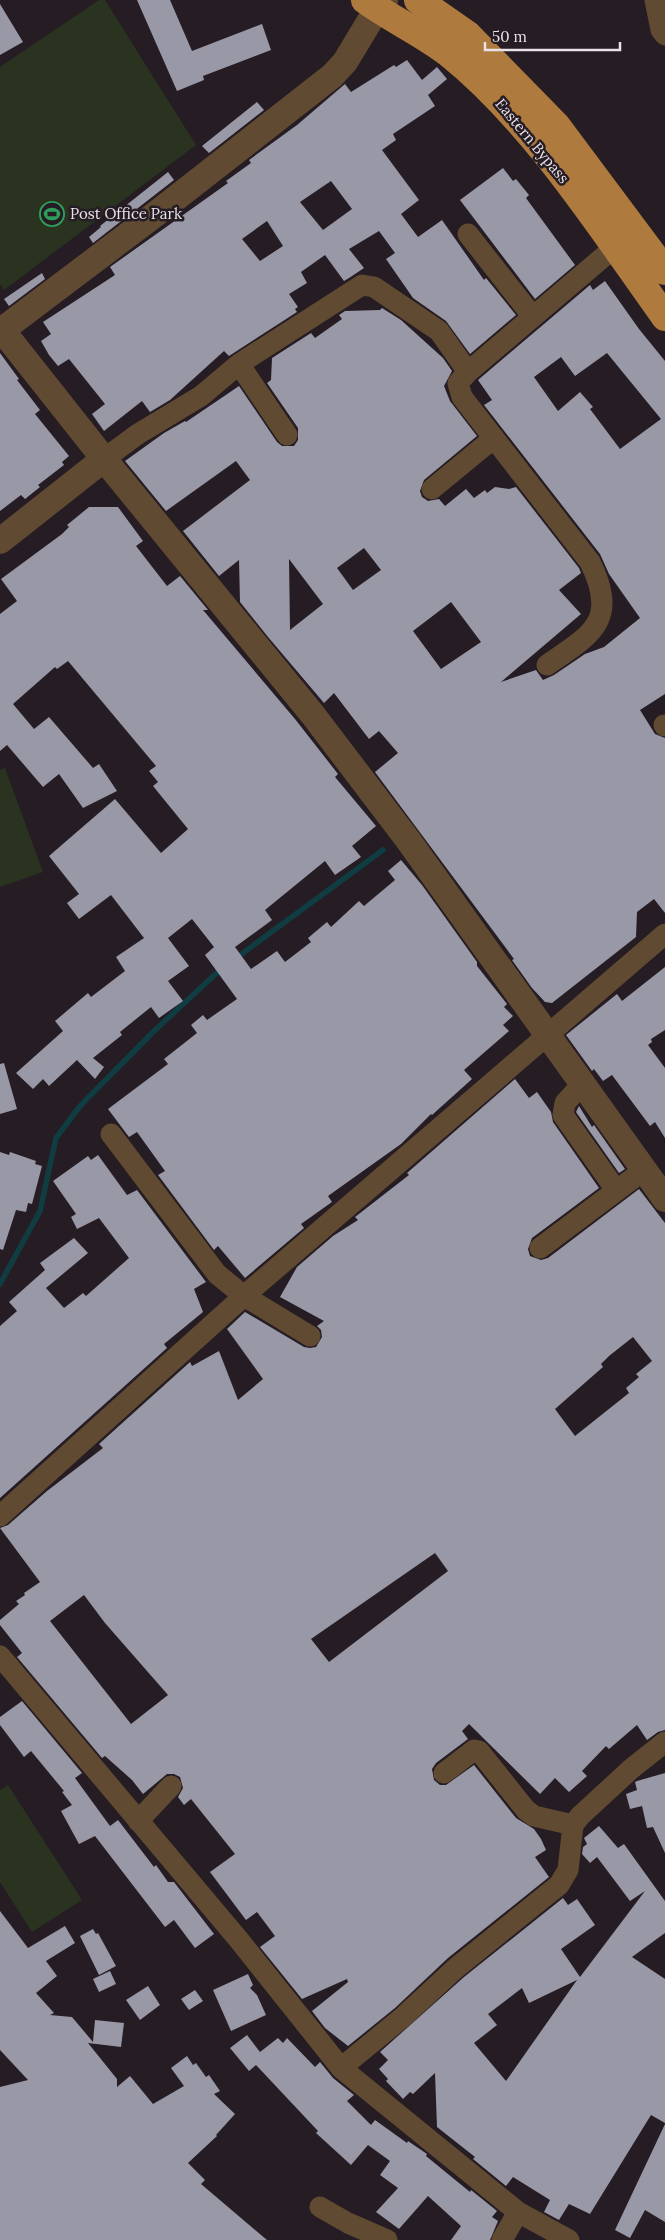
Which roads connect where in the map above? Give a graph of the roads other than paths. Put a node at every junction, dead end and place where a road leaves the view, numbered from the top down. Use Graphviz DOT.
graph roads {
  1 [pos="418,0"];
  2 [pos="654,0"];
  3 [pos="375,3"];
  4 [pos="665,35"];
  5 [pos="468,234"];
  6 [pos="615,247"];
  7 [pos="665,271"];
  8 [pos="532,317"];
  9 [pos="665,317"];
  10 [pos="1,328"];
  11 [pos="239,364"];
  12 [pos="468,372"];
  13 [pos="287,435"];
  14 [pos="494,438"];
  15 [pos="104,459"];
  16 [pos="432,489"];
  17 [pos="0,540"];
  18 [pos="547,665"];
  19 [pos="663,939"];
  20 [pos="547,1036"];
  21 [pos="582,1084"];
  22 [pos="111,1134"];
  23 [pos="644,1170"];
  24 [pos="616,1190"];
  25 [pos="665,1199"];
  26 [pos="540,1248"];
  27 [pos="244,1296"];
  28 [pos="310,1336"];
  29 [pos="0,1516"];
  30 [pos="0,1656"];
  31 [pos="665,1742"];
  32 [pos="444,1773"];
  33 [pos="171,1786"];
  34 [pos="138,1821"];
  35 [pos="573,1825"];
  36 [pos="341,2068"];
  37 [pos="320,2207"];
  38 [pos="518,2212"];
  39 [pos="387,2240"];
  40 [pos="502,2240"];
  41 [pos="569,2240"];
  1 -- 7 [label="highway, Eastern Bypass"];
  2 -- 4 [label="street"];
  3 -- 6 [label="highway, Eastern Bypass"];
  3 -- 10 [label="street"];
  5 -- 8 [label="street"];
  6 -- 8 [label="street"];
  6 -- 9 [label="highway, Eastern Bypass"];
  8 -- 12 [label="street"];
  10 -- 15 [label="street"];
  11 -- 12 [label="street"];
  11 -- 13 [label="street"];
  11 -- 15 [label="street"];
  12 -- 14 [label="street"];
  14 -- 16 [label="street"];
  14 -- 18 [label="street"];
  15 -- 17 [label="street"];
  15 -- 20 [label="street"];
  19 -- 20 [label="street"];
  20 -- 21 [label="street"];
  20 -- 27 [label="street"];
  21 -- 23 [label="street"];
  21 -- 24 [label="street"];
  22 -- 27 [label="street"];
  23 -- 24 [label="street"];
  23 -- 25 [label="street"];
  24 -- 26 [label="street"];
  27 -- 28 [label="street"];
  27 -- 29 [label="street"];
  30 -- 34 [label="street"];
  31 -- 35 [label="street"];
  32 -- 35 [label="street"];
  33 -- 34 [label="street"];
  34 -- 36 [label="street"];
  35 -- 36 [label="street"];
  36 -- 38 [label="street"];
  37 -- 39 [label="street"];
  38 -- 40 [label="street"];
  38 -- 41 [label="street"];
}
